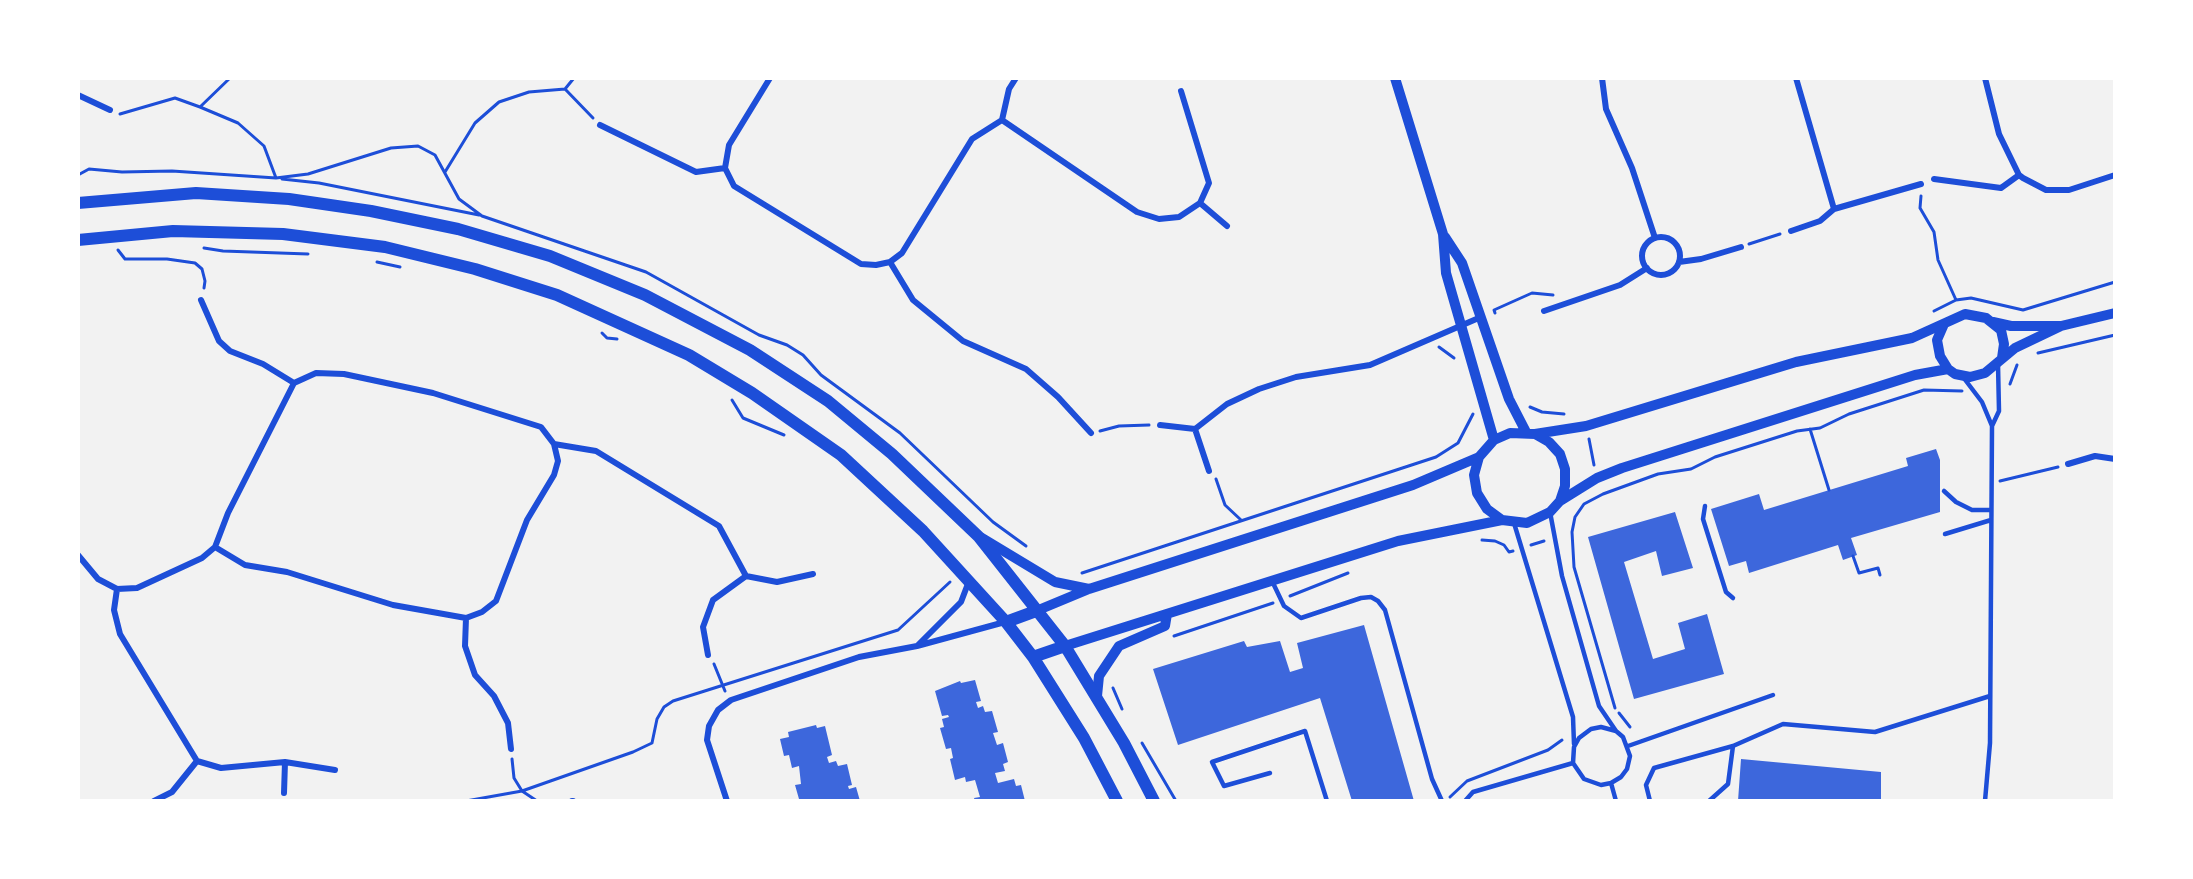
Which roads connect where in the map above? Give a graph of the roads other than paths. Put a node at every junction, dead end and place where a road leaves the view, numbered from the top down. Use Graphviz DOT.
graph roads {
  1 [pos="770,78"];
  2 [pos="1016,78"];
  3 [pos="1395,78"];
  4 [pos="1602,78"];
  5 [pos="1796,78"];
  6 [pos="1985,78"];
  7 [pos="1181,91"];
  8 [pos="78,95"];
  9 [pos="110,110"];
  10 [pos="1002,120"];
  11 [pos="600,125"];
  12 [pos="725,168"];
  13 [pos="2019,175"];
  14 [pos="2115,175"];
  15 [pos="1934,179"];
  16 [pos="1921,184"];
  17 [pos="78,202"];
  18 [pos="1200,203"];
  19 [pos="1834,209"];
  20 [pos="1227,226"];
  21 [pos="1791,231"];
  22 [pos="1443,234"];
  23 [pos="1655,238"];
  24 [pos="78,240"];
  25 [pos="1741,247"];
  26 [pos="890,262"];
  27 [pos="1679,262"];
  28 [pos="1647,268"];
  29 [pos="201,300"];
  30 [pos="1544,311"];
  31 [pos="2115,313"];
  32 [pos="1480,317"];
  33 [pos="1993,322"];
  34 [pos="1944,324"];
  35 [pos="1462,325"];
  36 [pos="2061,326"];
  37 [pos="2000,361"];
  38 [pos="1948,369"];
  39 [pos="1963,376"];
  40 [pos="294,383"];
  41 [pos="1160,425"];
  42 [pos="1992,426"];
  43 [pos="1195,429"];
  44 [pos="1090,433"];
  45 [pos="1531,434"];
  46 [pos="1494,440"];
  47 [pos="554,444"];
  48 [pos="1479,457"];
  49 [pos="2115,459"];
  50 [pos="2068,464"];
  51 [pos="1209,471"];
  52 [pos="1944,491"];
  53 [pos="1560,501"];
  54 [pos="1705,506"];
  55 [pos="1991,510"];
  56 [pos="1550,512"];
  57 [pos="1502,520"];
  58 [pos="1991,520"];
  59 [pos="1514,523"];
  60 [pos="1945,534"];
  61 [pos="979,537"];
  62 [pos="215,547"];
  63 [pos="78,555"];
  64 [pos="813,574"];
  65 [pos="746,576"];
  66 [pos="969,581"];
  67 [pos="1272,581"];
  68 [pos="117,589"];
  69 [pos="1089,589"];
  70 [pos="1733,598"];
  71 [pos="1036,611"];
  72 [pos="1167,614"];
  73 [pos="466,618"];
  74 [pos="1006,622"];
  75 [pos="916,646"];
  76 [pos="1065,646"];
  77 [pos="708,655"];
  78 [pos="1033,657"];
  79 [pos="1773,695"];
  80 [pos="1097,696"];
  81 [pos="1990,696"];
  82 [pos="1616,731"];
  83 [pos="1628,746"];
  84 [pos="1733,746"];
  85 [pos="1574,747"];
  86 [pos="511,749"];
  87 [pos="197,761"];
  88 [pos="285,762"];
  89 [pos="1573,763"];
  90 [pos="335,770"];
  91 [pos="1270,774"];
  92 [pos="1611,783"];
  93 [pos="285,793"];
  94 [pos="154,801"];
  95 [pos="727,801"];
  96 [pos="1117,801"];
  97 [pos="1154,801"];
  98 [pos="1328,801"];
  99 [pos="1442,801"];
  100 [pos="1465,801"];
  101 [pos="1616,801"];
  102 [pos="1650,801"];
  103 [pos="1709,801"];
  104 [pos="1985,801"];
  1 -- 12 [label="street"];
  2 -- 10 [label="street"];
  3 -- 22 [label="street"];
  4 -- 23 [label="street"];
  5 -- 19 [label="street"];
  6 -- 13 [label="street"];
  7 -- 18 [label="street"];
  8 -- 9 [label="street"];
  10 -- 18 [label="street"];
  10 -- 26 [label="street"];
  11 -- 12 [label="street"];
  12 -- 26 [label="street"];
  13 -- 14 [label="street"];
  13 -- 15 [label="street"];
  16 -- 19 [label="street"];
  17 -- 61 [label="main road"];
  18 -- 20 [label="street"];
  19 -- 21 [label="street"];
  22 -- 32 [label="street"];
  22 -- 35 [label="street"];
  23 -- 27 [label="street"];
  23 -- 28 [label="street"];
  24 -- 66 [label="main road"];
  25 -- 27 [label="street"];
  26 -- 44 [label="street"];
  27 -- 28 [label="street"];
  28 -- 30 [label="street"];
  29 -- 40 [label="street"];
  31 -- 36 [label="street"];
  32 -- 35 [label="street"];
  32 -- 45 [label="street"];
  33 -- 34 [label="street"];
  33 -- 36 [label="street"];
  33 -- 37 [label="street"];
  34 -- 38 [label="street"];
  34 -- 45 [label="street"];
  35 -- 43 [label="street"];
  35 -- 46 [label="street"];
  36 -- 37 [label="street"];
  37 -- 39 [label="street"];
  37 -- 42 [label="lane"];
  38 -- 39 [label="street"];
  38 -- 53 [label="street"];
  39 -- 42 [label="lane"];
  40 -- 47 [label="street"];
  40 -- 62 [label="street"];
  41 -- 43 [label="street"];
  42 -- 55 [label="lane"];
  43 -- 51 [label="street"];
  45 -- 46 [label="street"];
  45 -- 53 [label="street"];
  46 -- 48 [label="street"];
  47 -- 65 [label="street"];
  47 -- 73 [label="street"];
  48 -- 57 [label="street"];
  48 -- 69 [label="street"];
  49 -- 50 [label="street"];
  52 -- 55 [label="lane"];
  53 -- 56 [label="street"];
  54 -- 70 [label="lane"];
  55 -- 58 [label="lane"];
  56 -- 59 [label="street"];
  56 -- 82 [label="lane"];
  57 -- 59 [label="street"];
  57 -- 67 [label="street"];
  58 -- 60 [label="lane"];
  58 -- 81 [label="lane"];
  59 -- 85 [label="lane"];
  61 -- 69 [label="street"];
  61 -- 71 [label="main road"];
  62 -- 68 [label="street"];
  62 -- 73 [label="street"];
  63 -- 68 [label="street"];
  64 -- 65 [label="street"];
  65 -- 77 [label="street"];
  66 -- 74 [label="main road"];
  66 -- 75 [label="street"];
  67 -- 72 [label="street"];
  67 -- 99 [label="lane"];
  68 -- 87 [label="street"];
  69 -- 71 [label="street"];
  71 -- 74 [label="main road"];
  71 -- 76 [label="main road"];
  72 -- 76 [label="street"];
  72 -- 80 [label="street"];
  73 -- 86 [label="street"];
  74 -- 75 [label="street"];
  74 -- 78 [label="main road"];
  75 -- 95 [label="street"];
  76 -- 78 [label="main road"];
  76 -- 80 [label="main road"];
  78 -- 96 [label="main road"];
  79 -- 83 [label="lane"];
  80 -- 97 [label="main road"];
  81 -- 84 [label="lane"];
  81 -- 104 [label="lane"];
  82 -- 83 [label="lane"];
  82 -- 85 [label="lane"];
  83 -- 92 [label="lane"];
  84 -- 102 [label="lane"];
  84 -- 103 [label="lane"];
  85 -- 89 [label="lane"];
  87 -- 88 [label="street"];
  87 -- 94 [label="street"];
  88 -- 90 [label="street"];
  88 -- 93 [label="street"];
  89 -- 92 [label="lane"];
  89 -- 100 [label="lane"];
  91 -- 98 [label="lane"];
  92 -- 101 [label="lane"];
}
